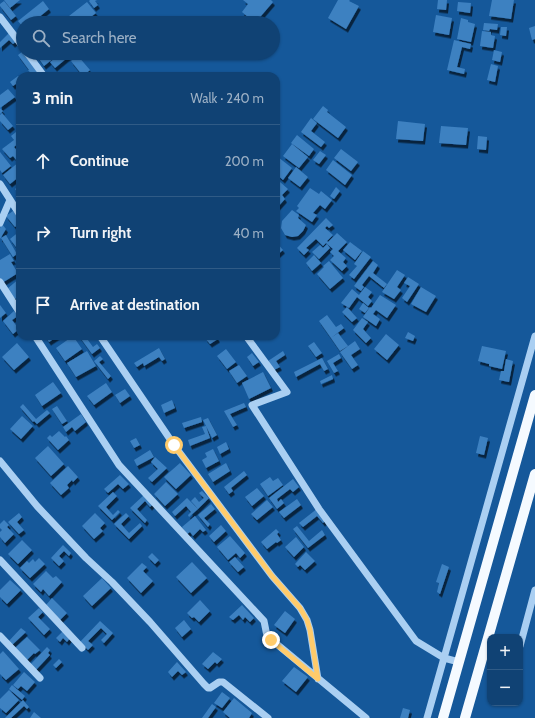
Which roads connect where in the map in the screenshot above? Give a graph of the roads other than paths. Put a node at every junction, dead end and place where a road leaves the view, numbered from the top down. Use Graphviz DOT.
graph roads {
  1 [pos="0,17"];
  2 [pos="16,38"];
  3 [pos="32,60"];
  4 [pos="41,72"];
  5 [pos="0,184"];
  6 [pos="10,200"];
  7 [pos="16,208"];
  8 [pos="0,223"];
  9 [pos="0,282"];
  10 [pos="16,307"];
  11 [pos="535,336"];
  12 [pos="38,340"];
  13 [pos="103,340"];
  14 [pos="249,340"];
  15 [pos="535,395"];
  16 [pos="0,461"];
  17 [pos="535,474"];
  18 [pos="0,560"];
  19 [pos="535,590"];
  20 [pos="523,635"];
  21 [pos="0,636"];
  22 [pos="82,648"];
  23 [pos="444,658"];
  24 [pos="459,662"];
  25 [pos="40,678"];
  26 [pos="318,679"];
  27 [pos="268,718"];
  28 [pos="366,718"];
  29 [pos="427,718"];
  30 [pos="443,718"];
  31 [pos="465,718"];
  1 -- 2 [label="street"];
  3 -- 4 [label="street"];
  5 -- 6 [label="street"];
  6 -- 7 [label="street"];
  6 -- 8 [label="street"];
  9 -- 10 [label="street"];
  11 -- 23 [label="street"];
  12 -- 26 [label="street"];
  13 -- 26 [label="street"];
  14 -- 23 [label="street"];
  15 -- 24 [label="main road"];
  16 -- 27 [label="street"];
  17 -- 31 [label="main road"];
  18 -- 22 [label="street"];
  19 -- 20 [label="street"];
  21 -- 25 [label="street"];
  23 -- 24 [label="street"];
  23 -- 29 [label="street"];
  24 -- 30 [label="main road"];
  26 -- 28 [label="street"];
}
